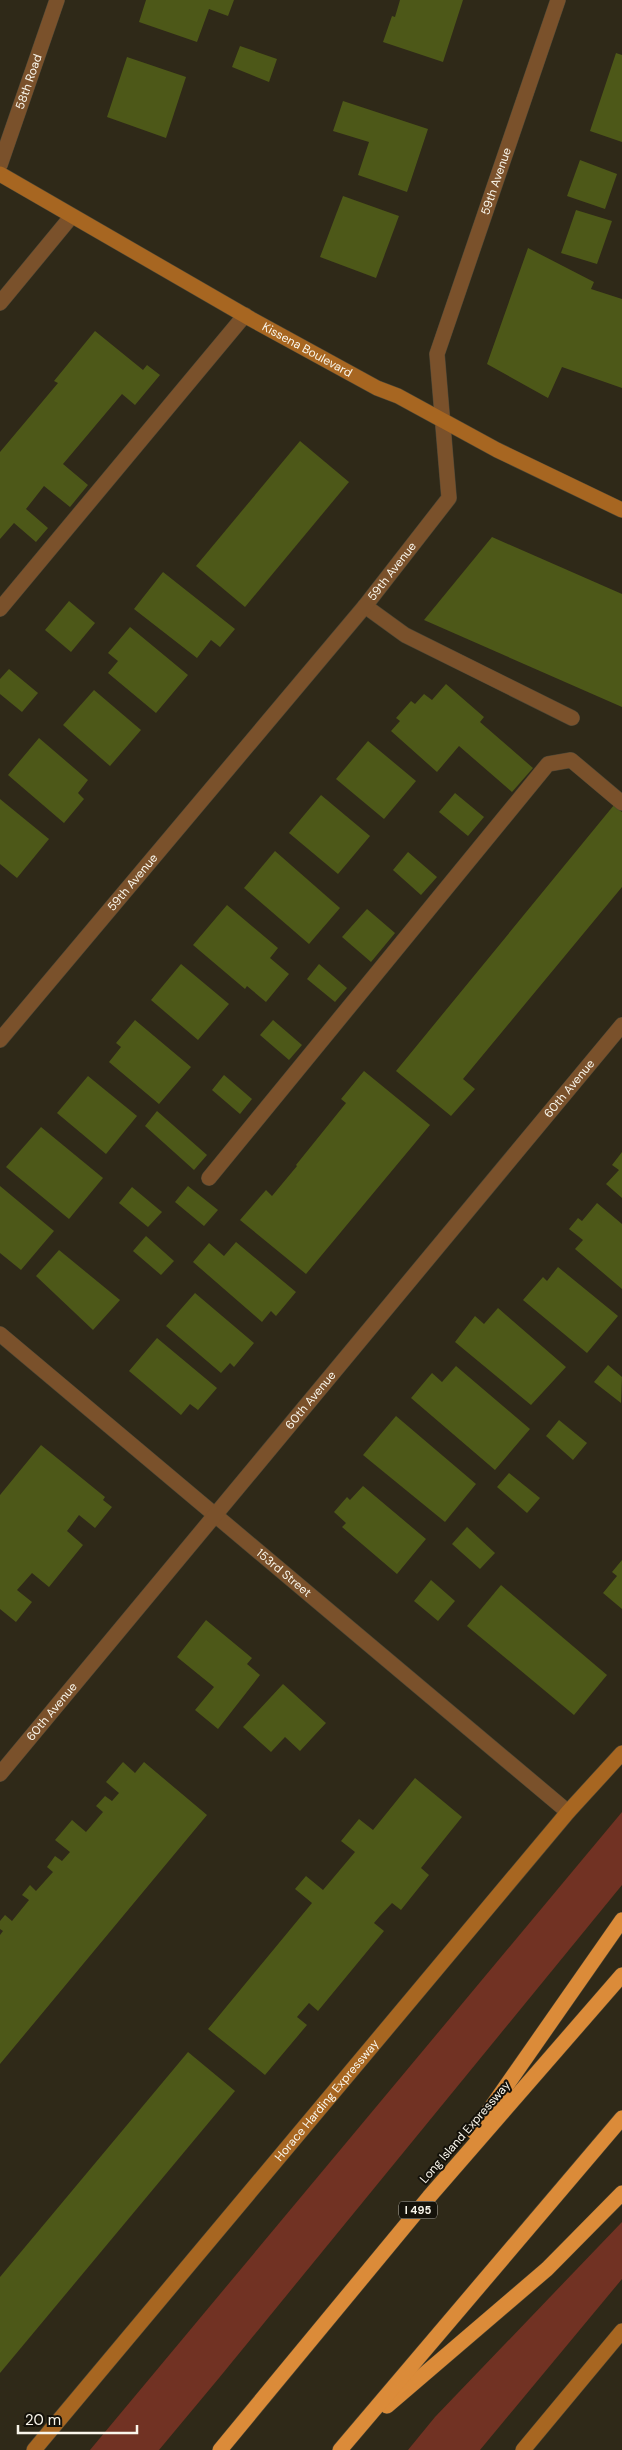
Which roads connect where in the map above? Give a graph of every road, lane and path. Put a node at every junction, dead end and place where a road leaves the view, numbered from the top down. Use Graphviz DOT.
graph roads {
  1 [pos="57,0"];
  2 [pos="558,0"];
  3 [pos="0,165"];
  4 [pos="0,174"];
  5 [pos="72,217"];
  6 [pos="0,303"];
  7 [pos="245,315"];
  8 [pos="440,419"];
  9 [pos="622,510"];
  10 [pos="365,606"];
  11 [pos="0,609"];
  12 [pos="572,718"];
  13 [pos="622,803"];
  14 [pos="622,1025"];
  15 [pos="0,1040"];
  16 [pos="208,1178"];
  17 [pos="0,1334"];
  18 [pos="214,1515"];
  19 [pos="622,1753"];
  20 [pos="0,1774"];
  21 [pos="568,1812"];
  22 [pos="622,1920"];
  23 [pos="622,1975"];
  24 [pos="622,2118"];
  25 [pos="622,2193"];
  26 [pos="429,2197"];
  27 [pos="622,2331"];
  28 [pos="352,2436"];
  29 [pos="34,2450"];
  30 [pos="220,2450"];
  31 [pos="340,2450"];
  32 [pos="523,2450"];
  1 -- 3 [label="street, 58th Road"];
  2 -- 8 [label="street, 59th Avenue"];
  4 -- 5 [label="main road, Kissena Boulevard"];
  5 -- 6 [label="street"];
  5 -- 7 [label="main road, Kissena Boulevard"];
  7 -- 8 [label="main road, Kissena Boulevard"];
  7 -- 11 [label="street"];
  8 -- 9 [label="main road, Kissena Boulevard"];
  8 -- 10 [label="street, 59th Avenue"];
  10 -- 12 [label="street"];
  10 -- 15 [label="street, 59th Avenue"];
  13 -- 16 [label="street"];
  14 -- 18 [label="street, 60th Avenue"];
  17 -- 18 [label="street, 153rd Street"];
  18 -- 20 [label="street, 60th Avenue"];
  18 -- 21 [label="street, 153rd Street"];
  19 -- 21 [label="main road, Horace Harding Expressway"];
  21 -- 29 [label="main road, Horace Harding Expressway"];
  22 -- 26 [label="highway"];
  23 -- 26 [label="highway, Long Island Expressway / I 495"];
  24 -- 28 [label="highway"];
  25 -- 28 [label="highway"];
  26 -- 30 [label="highway, Long Island Expressway / I 495"];
  27 -- 32 [label="main road"];
  28 -- 31 [label="highway"];
}
